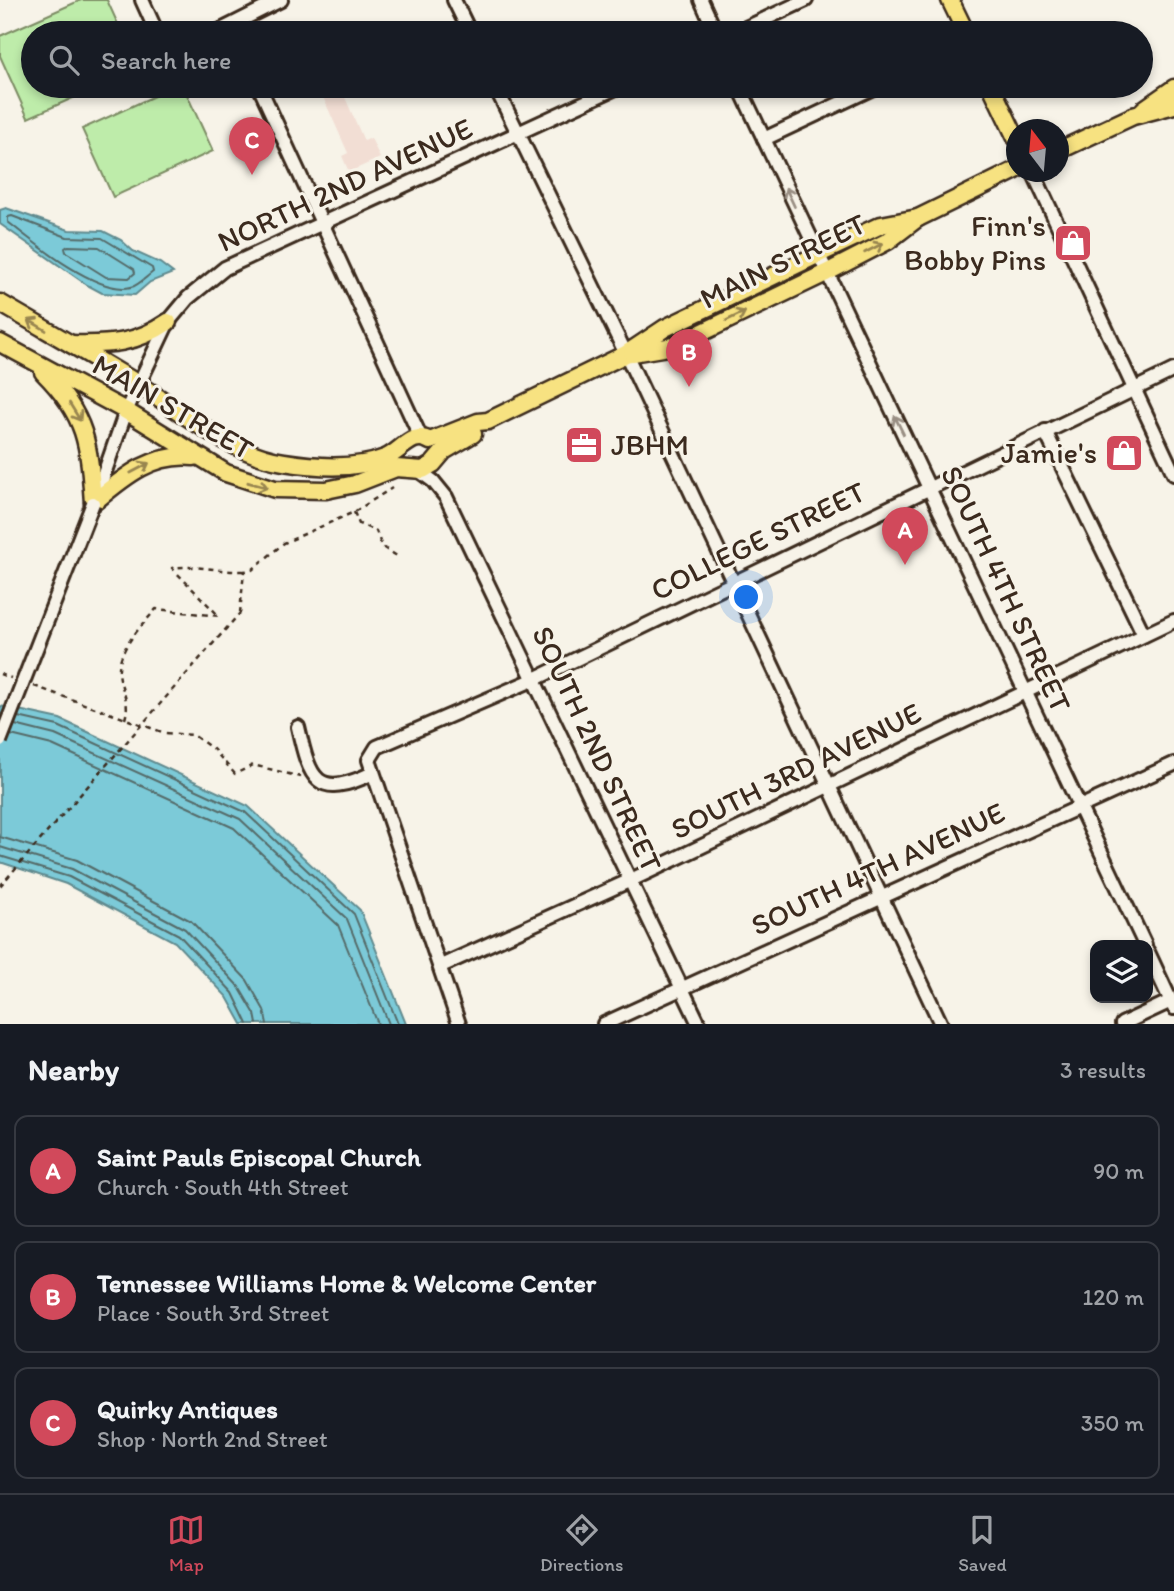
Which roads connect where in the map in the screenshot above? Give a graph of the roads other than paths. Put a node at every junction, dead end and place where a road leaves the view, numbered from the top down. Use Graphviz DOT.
graph roads {
  1 [pos="142,0"];
  2 [pos="281,0"];
  3 [pos="454,0"];
  4 [pos="701,0"];
  5 [pos="806,0"];
  6 [pos="950,0"];
  7 [pos="152,21"];
  8 [pos="246,21"];
  9 [pos="464,21"];
  10 [pos="711,21"];
  11 [pos="761,21"];
  12 [pos="960,21"];
  13 [pos="1174,88"];
  14 [pos="265,98"];
  15 [pos="500,98"];
  16 [pos="593,98"];
  17 [pos="745,98"];
  18 [pos="851,98"];
  19 [pos="997,98"];
  20 [pos="1174,105"];
  21 [pos="1133,116"];
  22 [pos="1008,119"];
  23 [pos="516,133"];
  24 [pos="764,139"];
  25 [pos="1069,146"];
  26 [pos="1006,175"];
  27 [pos="1038,182"];
  28 [pos="918,218"];
  29 [pos="324,224"];
  30 [pos="817,255"];
  31 [pos="825,273"];
  32 [pos="0,303"];
  33 [pos="168,322"];
  34 [pos="0,343"];
  35 [pos="69,344"];
  36 [pos="626,354"];
  37 [pos="31,360"];
  38 [pos="1174,370"];
  39 [pos="138,384"];
  40 [pos="1133,388"];
  41 [pos="126,411"];
  42 [pos="1045,431"];
  43 [pos="419,454"];
  44 [pos="196,457"];
  45 [pos="1174,474"];
  46 [pos="929,486"];
  47 [pos="93,503"];
  48 [pos="733,583"];
  49 [pos="1174,621"];
  50 [pos="1144,635"];
  51 [pos="536,679"];
  52 [pos="1025,690"];
  53 [pos="298,727"];
  54 [pos="0,741"];
  55 [pos="1174,764"];
  56 [pos="373,773"];
  57 [pos="829,785"];
  58 [pos="1079,806"];
  59 [pos="631,880"];
  60 [pos="882,895"];
  61 [pos="1143,940"];
  62 [pos="1153,959"];
  63 [pos="441,967"];
  64 [pos="1168,981"];
  65 [pos="681,988"];
  66 [pos="1172,1005"];
  67 [pos="459,1024"];
  68 [pos="604,1024"];
  69 [pos="699,1024"];
  70 [pos="942,1024"];
  71 [pos="1122,1024"];
  1 -- 7 [label="street"];
  2 -- 8 [label="street"];
  3 -- 9 [label="street"];
  4 -- 10 [label="street"];
  5 -- 11 [label="street"];
  6 -- 12 [label="main road"];
  13 -- 21 [label="main road"];
  14 -- 29 [label="street"];
  15 -- 23 [label="street"];
  16 -- 23 [label="street, NORTH 2ND AVENUE"];
  17 -- 24 [label="street, SOUTH 4TH STREET"];
  18 -- 24 [label="street"];
  19 -- 22 [label="main road"];
  20 -- 21 [label="main road"];
  21 -- 25 [label="main road"];
  23 -- 29 [label="street, NORTH 2ND AVENUE"];
  23 -- 36 [label="street"];
  30 -- 24 [label="street, SOUTH 4TH STREET, one-way"];
  26 -- 28 [label="main road, MAIN STREET"];
  27 -- 40 [label="street"];
  28 -- 30 [label="main road, MAIN STREET"];
  31 -- 28 [label="main road, MAIN STREET, one-way"];
  29 -- 33 [label="street, NORTH 2ND AVENUE"];
  29 -- 43 [label="street"];
  30 -- 31 [label="street, SOUTH 4TH STREET"];
  30 -- 36 [label="main road, MAIN STREET"];
  36 -- 31 [label="main road, MAIN STREET, one-way"];
  46 -- 31 [label="street, SOUTH 4TH STREET, one-way"];
  35 -- 32 [label="main road, MAIN STREET, one-way"];
  33 -- 35 [label="main road"];
  33 -- 39 [label="street, NORTH 2ND AVENUE"];
  34 -- 37 [label="main road, MAIN STREET"];
  35 -- 39 [label="main road, MAIN STREET"];
  36 -- 43 [label="main road, MAIN STREET"];
  36 -- 48 [label="street"];
  37 -- 41 [label="main road, MAIN STREET"];
  37 -- 47 [label="main road, one-way"];
  38 -- 40 [label="street, COLLEGE STREET"];
  39 -- 41 [label="street, NORTH 2ND AVENUE"];
  39 -- 43 [label="main road, MAIN STREET"];
  40 -- 42 [label="street, COLLEGE STREET"];
  40 -- 45 [label="street"];
  41 -- 44 [label="main road, MAIN STREET"];
  41 -- 47 [label="street, NORTH 2ND AVENUE"];
  42 -- 46 [label="street, COLLEGE STREET"];
  42 -- 50 [label="street"];
  44 -- 43 [label="main road, MAIN STREET, one-way"];
  43 -- 51 [label="street, SOUTH 2ND STREET"];
  47 -- 44 [label="main road, one-way"];
  46 -- 48 [label="street, COLLEGE STREET"];
  46 -- 52 [label="street, SOUTH 4TH STREET"];
  47 -- 54 [label="street, NORTH 2ND AVENUE, bridge"];
  48 -- 51 [label="street, COLLEGE STREET"];
  48 -- 57 [label="street"];
  49 -- 50 [label="street, SOUTH 3RD AVENUE"];
  50 -- 52 [label="street, SOUTH 3RD AVENUE"];
  51 -- 56 [label="street, COLLEGE STREET"];
  51 -- 59 [label="street, SOUTH 2ND STREET"];
  52 -- 57 [label="street, SOUTH 3RD AVENUE"];
  52 -- 58 [label="street, SOUTH 4TH STREET"];
  53 -- 56 [label="street"];
  55 -- 58 [label="street, SOUTH 4TH AVENUE"];
  56 -- 63 [label="street"];
  57 -- 59 [label="street, SOUTH 3RD AVENUE"];
  57 -- 60 [label="street"];
  58 -- 60 [label="street, SOUTH 4TH AVENUE"];
  58 -- 61 [label="street, SOUTH 4TH STREET"];
  59 -- 63 [label="street, SOUTH 3RD AVENUE"];
  59 -- 65 [label="street, SOUTH 2ND STREET"];
  60 -- 65 [label="street, SOUTH 4TH AVENUE"];
  60 -- 70 [label="street"];
  62 -- 64 [label="street"];
  63 -- 67 [label="street"];
  64 -- 66 [label="street"];
  65 -- 68 [label="street, SOUTH 4TH AVENUE"];
  65 -- 69 [label="street, SOUTH 2ND STREET"];
  66 -- 71 [label="street"];
}
